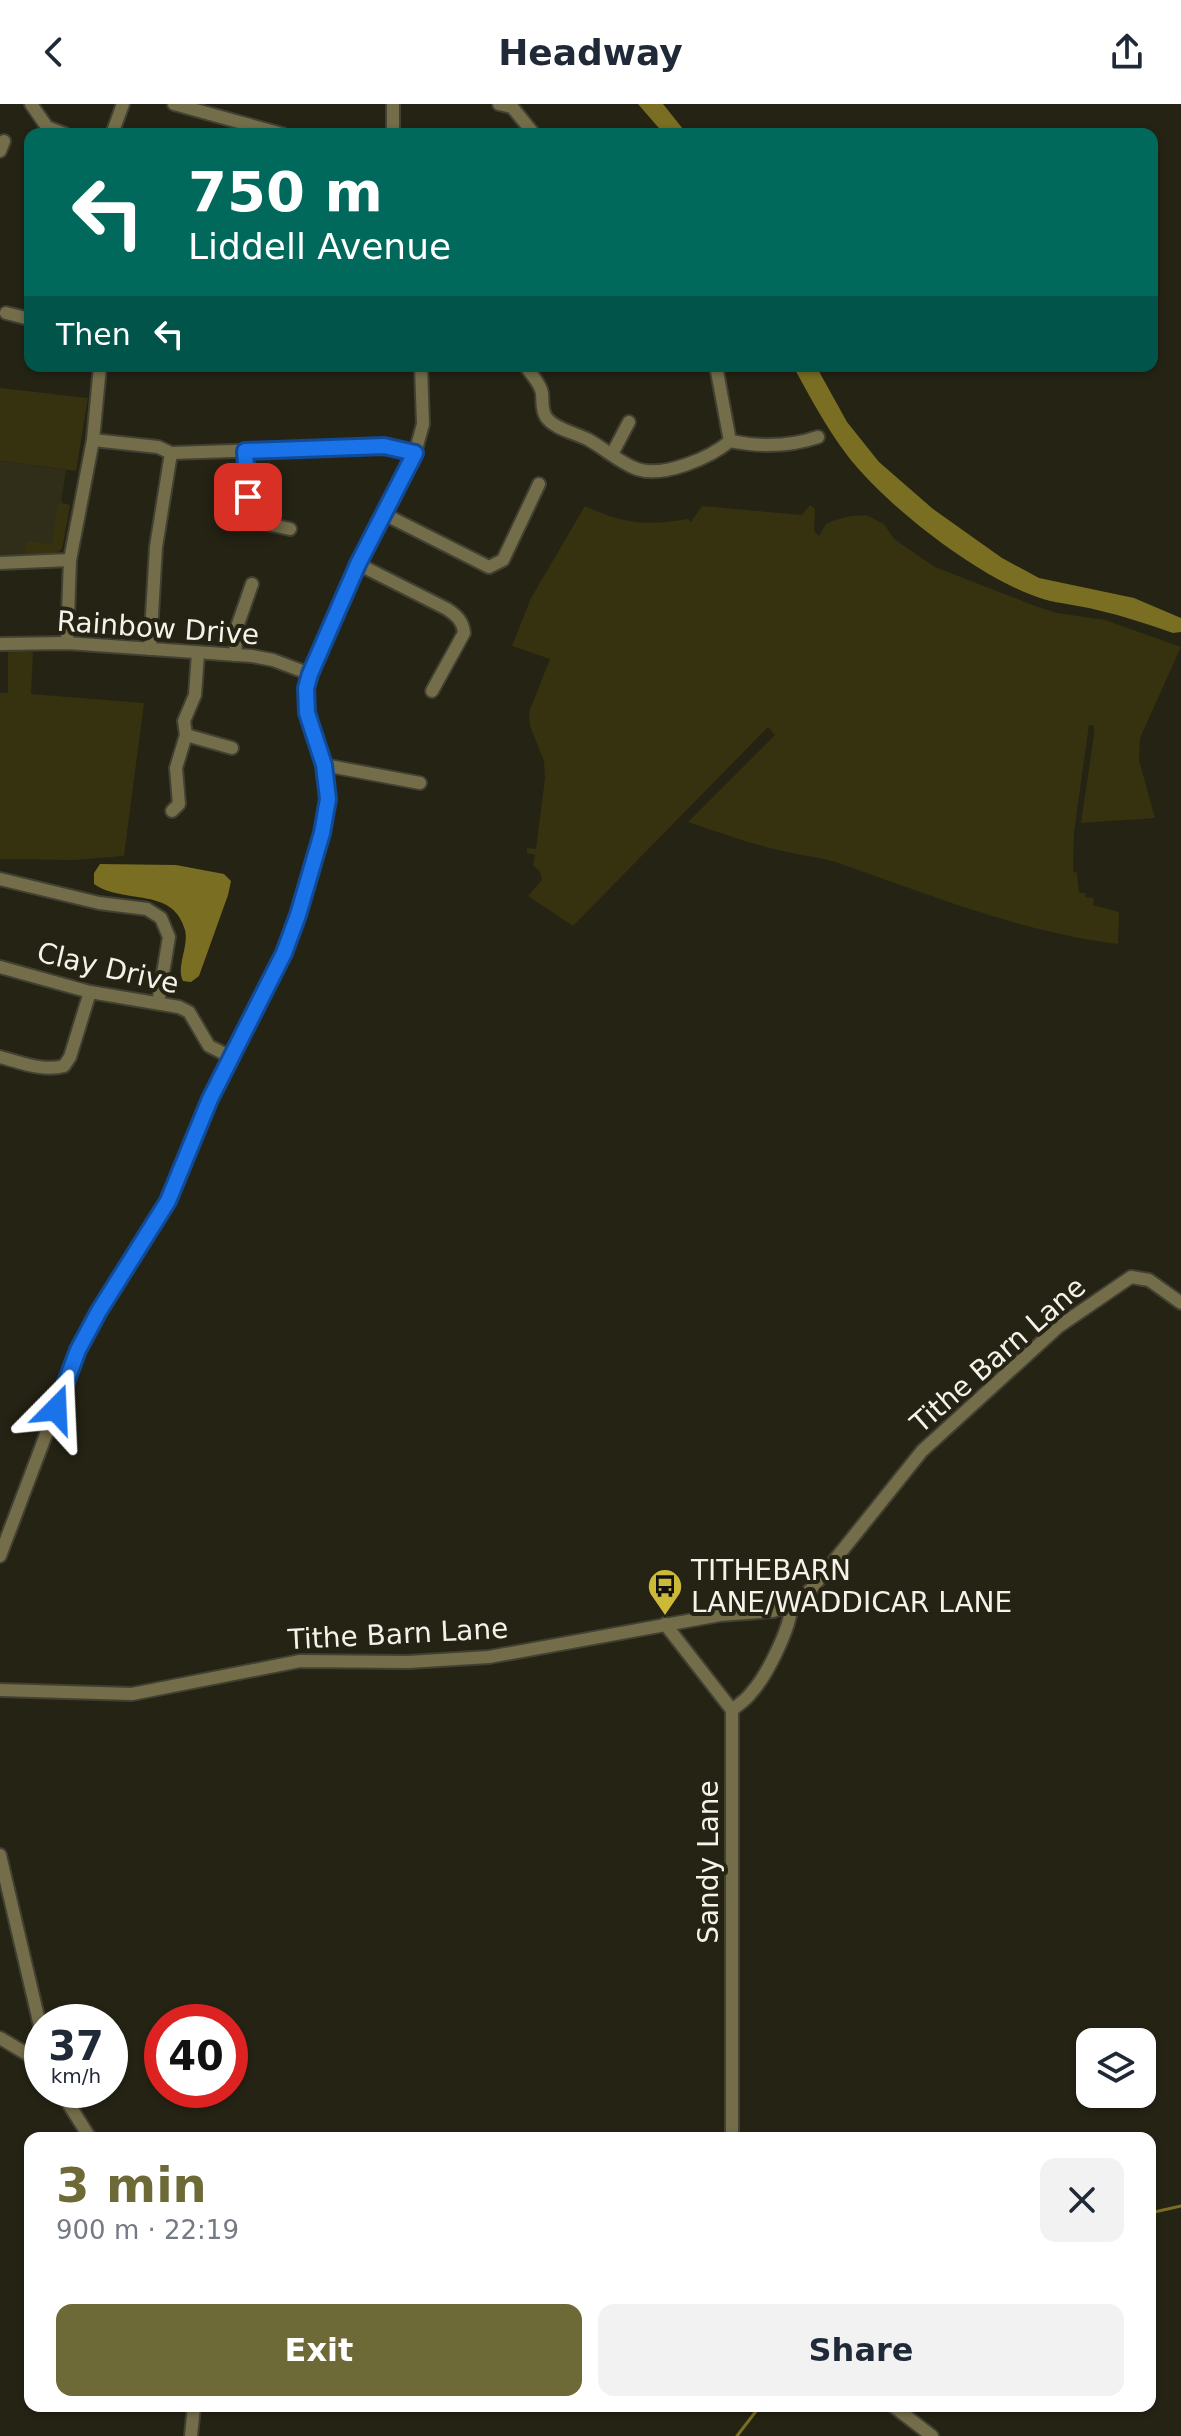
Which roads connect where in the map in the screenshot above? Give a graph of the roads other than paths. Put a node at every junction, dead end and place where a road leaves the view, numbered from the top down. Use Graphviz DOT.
graph roads {
  1 [pos="31,104"];
  2 [pos="123,104"];
  3 [pos="174,104"];
  4 [pos="393,104"];
  5 [pos="499,104"];
  6 [pos="513,106"];
  7 [pos="50,128"];
  8 [pos="114,128"];
  9 [pos="260,128"];
  10 [pos="393,128"];
  11 [pos="530,128"];
  12 [pos="24,311"];
  13 [pos="24,318"];
  14 [pos="99,372"];
  15 [pos="421,372"];
  16 [pos="531,372"];
  17 [pos="717,372"];
  18 [pos="629,422"];
  19 [pos="818,437"];
  20 [pos="93,440"];
  21 [pos="730,441"];
  22 [pos="245,451"];
  23 [pos="171,453"];
  24 [pos="415,453"];
  25 [pos="612,454"];
  26 [pos="539,484"];
  27 [pos="384,514"];
  28 [pos="290,529"];
  29 [pos="70,560"];
  30 [pos="0,563"];
  31 [pos="358,564"];
  32 [pos="252,584"];
  33 [pos="67,643"];
  34 [pos="0,644"];
  35 [pos="150,649"];
  36 [pos="198,653"];
  37 [pos="235,655"];
  38 [pos="310,674"];
  39 [pos="432,691"];
  40 [pos="186,735"];
  41 [pos="232,748"];
  42 [pos="324,765"];
  43 [pos="420,783"];
  44 [pos="172,811"];
  45 [pos="0,879"];
  46 [pos="0,967"];
  47 [pos="90,992"];
  48 [pos="158,1003"];
  49 [pos="0,1057"];
  50 [pos="231,1057"];
  51 [pos="1181,1303"];
  52 [pos="0,1556"];
  53 [pos="791,1605"];
  54 [pos="665,1624"];
  55 [pos="0,1690"];
  56 [pos="732,1710"];
  57 [pos="0,1855"];
  58 [pos="35,2004"];
  59 [pos="0,2038"];
  60 [pos="24,2052"];
  61 [pos="71,2108"];
  62 [pos="86,2132"];
  63 [pos="732,2132"];
  64 [pos="193,2412"];
  65 [pos="901,2412"];
  66 [pos="191,2436"];
  67 [pos="932,2436"];
  1 -- 7 [label="street"];
  2 -- 8 [label="street"];
  3 -- 9 [label="street"];
  4 -- 10 [label="street"];
  5 -- 6 [label="street"];
  6 -- 11 [label="street"];
  12 -- 13 [label="street"];
  14 -- 20 [label="street"];
  15 -- 24 [label="street"];
  16 -- 25 [label="street"];
  17 -- 21 [label="street"];
  18 -- 25 [label="street"];
  19 -- 21 [label="street"];
  20 -- 23 [label="street"];
  20 -- 29 [label="street"];
  21 -- 25 [label="street"];
  22 -- 23 [label="street"];
  22 -- 24 [label="street"];
  22 -- 28 [label="street"];
  23 -- 35 [label="street"];
  24 -- 27 [label="street"];
  26 -- 27 [label="street"];
  27 -- 31 [label="street"];
  29 -- 30 [label="street"];
  29 -- 33 [label="street"];
  31 -- 38 [label="street"];
  31 -- 39 [label="street"];
  32 -- 37 [label="street"];
  33 -- 34 [label="street, Rainbow Drive"];
  33 -- 35 [label="street, Rainbow Drive"];
  35 -- 36 [label="street, Rainbow Drive"];
  36 -- 37 [label="street, Rainbow Drive"];
  36 -- 40 [label="street"];
  37 -- 38 [label="street, Rainbow Drive"];
  38 -- 42 [label="street"];
  40 -- 41 [label="street"];
  40 -- 44 [label="street"];
  42 -- 43 [label="street"];
  42 -- 50 [label="street"];
  45 -- 48 [label="street"];
  46 -- 47 [label="street, Clay Drive"];
  47 -- 48 [label="street, Clay Drive"];
  47 -- 49 [label="street"];
  48 -- 50 [label="street, Clay Drive"];
  50 -- 52 [label="street"];
  51 -- 53 [label="street, Tithe Barn Lane"];
  53 -- 54 [label="street, Tithe Barn Lane"];
  53 -- 56 [label="street"];
  54 -- 55 [label="street, Tithe Barn Lane"];
  54 -- 56 [label="street"];
  56 -- 63 [label="street, Sandy Lane"];
  57 -- 58 [label="street"];
  59 -- 60 [label="street"];
  61 -- 62 [label="street"];
  64 -- 66 [label="street"];
  65 -- 67 [label="street"];
}
